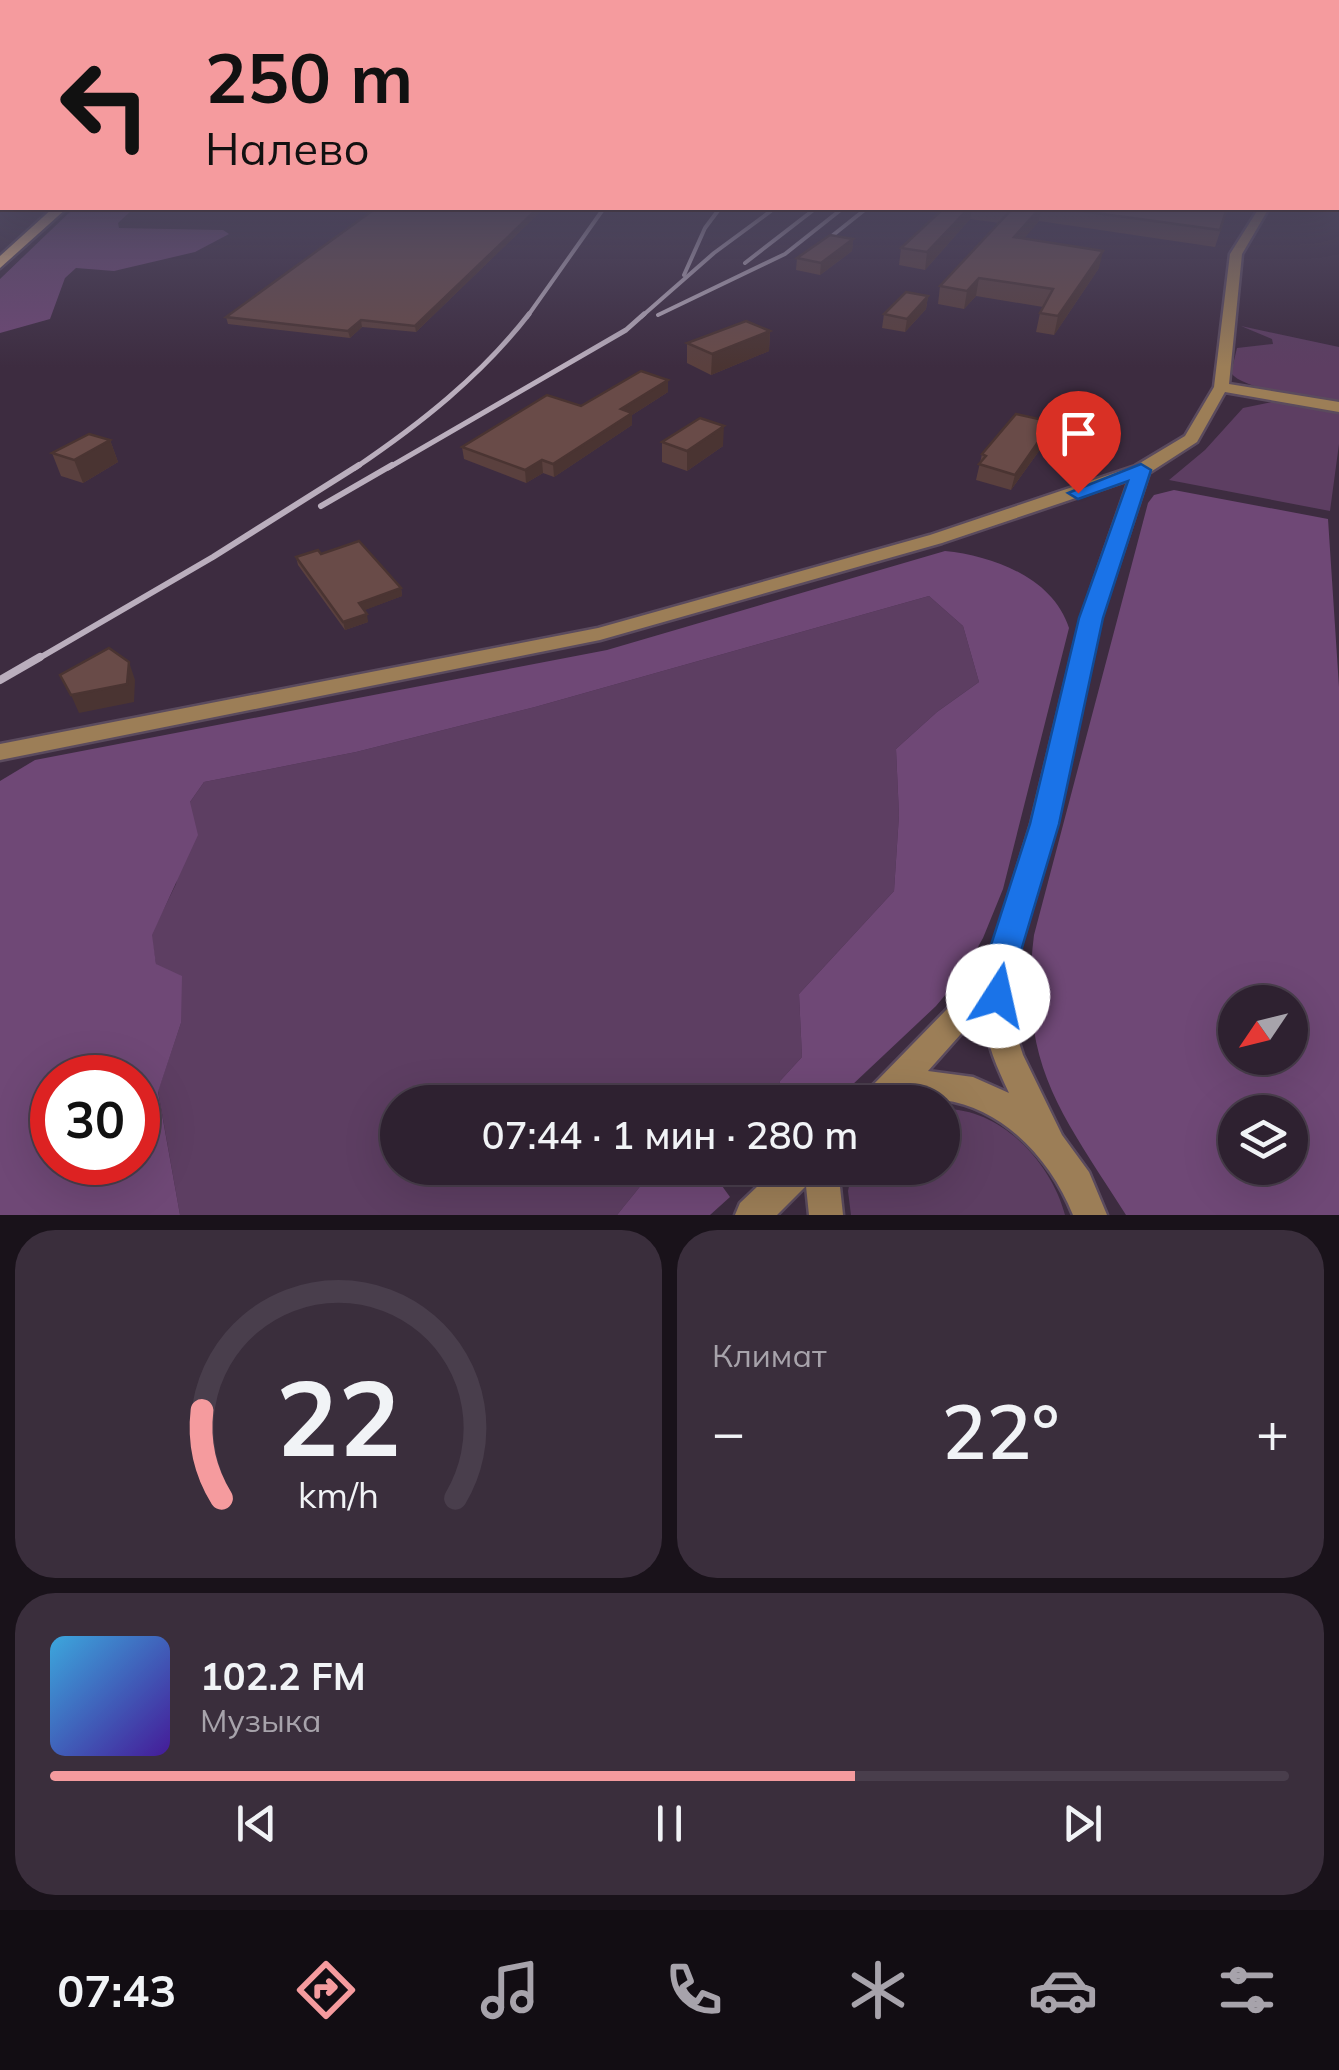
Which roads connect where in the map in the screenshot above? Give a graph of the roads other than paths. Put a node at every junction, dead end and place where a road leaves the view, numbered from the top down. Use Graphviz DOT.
graph roads {
  1 [pos="1236,254"];
  2 [pos="1221,387"];
  3 [pos="1339,407"];
  4 [pos="1141,470"];
  5 [pos="0,752"];
  6 [pos="1005,951"];
  7 [pos="890,1085"];
  8 [pos="960,1089"];
  9 [pos="1047,1138"];
  10 [pos="783,1185"];
  11 [pos="823,1185"];
  12 [pos="1090,1206"];
  13 [pos="752,1215"];
  14 [pos="826,1215"];
  1 -- 2 [label="street"];
  2 -- 3 [label="street"];
  2 -- 4 [label="street"];
  4 -- 5 [label="street"];
  4 -- 6 [label="street"];
  6 -- 7 [label="street"];
  6 -- 9 [label="street"];
  8 -- 9 [label="street"];
  9 -- 12 [label="street"];
  10 -- 13 [label="street"];
  11 -- 14 [label="street"];
}
